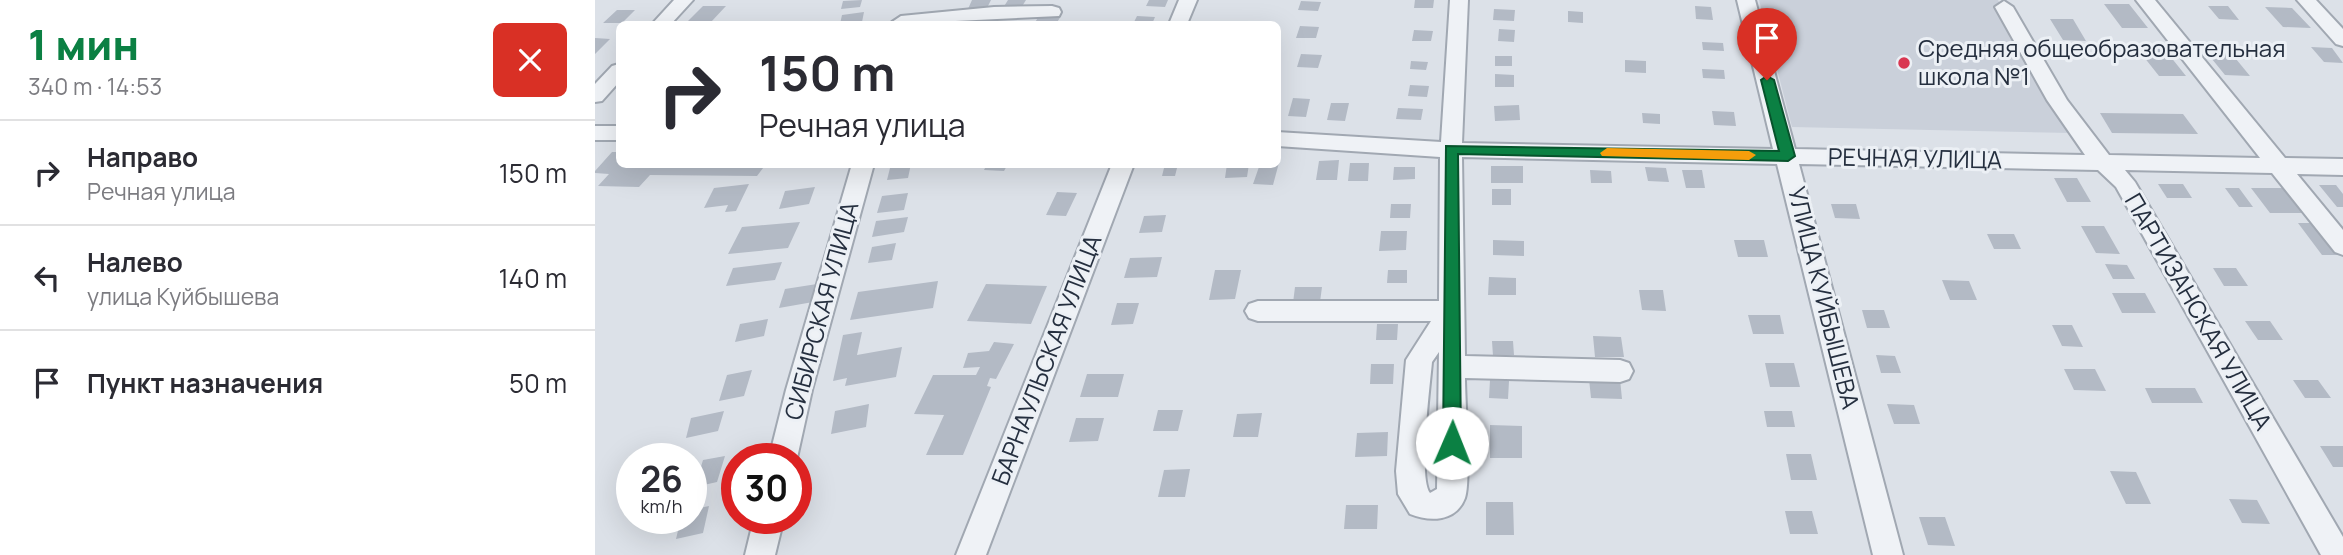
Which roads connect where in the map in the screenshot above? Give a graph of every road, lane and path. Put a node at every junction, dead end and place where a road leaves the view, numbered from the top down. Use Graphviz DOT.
graph roads {
  1 [pos="684,0"];
  2 [pos="906,0"];
  3 [pos="1188,0"];
  4 [pos="1458,0"];
  5 [pos="1746,0"];
  6 [pos="2145,0"];
  7 [pos="2306,0"];
  8 [pos="2004,7"];
  9 [pos="1052,12"];
  10 [pos="664,21"];
  11 [pos="901,21"];
  12 [pos="919,21"];
  13 [pos="1179,21"];
  14 [pos="2343,40"];
  15 [pos="616,73"];
  16 [pos="595,96"];
  17 [pos="595,133"];
  18 [pos="616,134"];
  19 [pos="1281,139"];
  20 [pos="1451,150"];
  21 [pos="1788,156"];
  22 [pos="2100,162"];
  23 [pos="2279,166"];
  24 [pos="2343,167"];
  25 [pos="862,168"];
  26 [pos="1121,168"];
  27 [pos="2343,246"];
  28 [pos="1258,311"];
  29 [pos="1451,311"];
  30 [pos="1453,367"];
  31 [pos="1620,371"];
  32 [pos="787,443"];
  33 [pos="765,534"];
  34 [pos="760,555"];
  35 [pos="971,555"];
  36 [pos="1888,555"];
  37 [pos="2337,555"];
  1 -- 10 [label="street"];
  2 -- 11 [label="street"];
  3 -- 13 [label="street"];
  4 -- 20 [label="street"];
  5 -- 21 [label="street, УЛИЦА КУЙБЫШЕВА"];
  6 -- 23 [label="street"];
  7 -- 14 [label="street"];
  8 -- 22 [label="street, ПАРТИЗАНСКАЯ УЛИЦА"];
  9 -- 12 [label="street"];
  15 -- 16 [label="street"];
  17 -- 18 [label="street"];
  19 -- 20 [label="street, РЕЧНАЯ УЛИЦА"];
  20 -- 21 [label="street, РЕЧНАЯ УЛИЦА"];
  20 -- 29 [label="street"];
  21 -- 22 [label="street, РЕЧНАЯ УЛИЦА"];
  21 -- 36 [label="street, УЛИЦА КУЙБЫШЕВА"];
  22 -- 23 [label="street, РЕЧНАЯ УЛИЦА"];
  22 -- 37 [label="street, ПАРТИЗАНСКАЯ УЛИЦА"];
  23 -- 24 [label="street, РЕЧНАЯ УЛИЦА"];
  23 -- 27 [label="street"];
  25 -- 32 [label="street, СИБИРСКАЯ УЛИЦА"];
  26 -- 35 [label="street, БАРНАУЛЬСКАЯ УЛИЦА"];
  28 -- 29 [label="street"];
  29 -- 30 [label="street"];
  29 -- 30 [label="street"];
  30 -- 31 [label="street"];
  33 -- 34 [label="street"];
}
